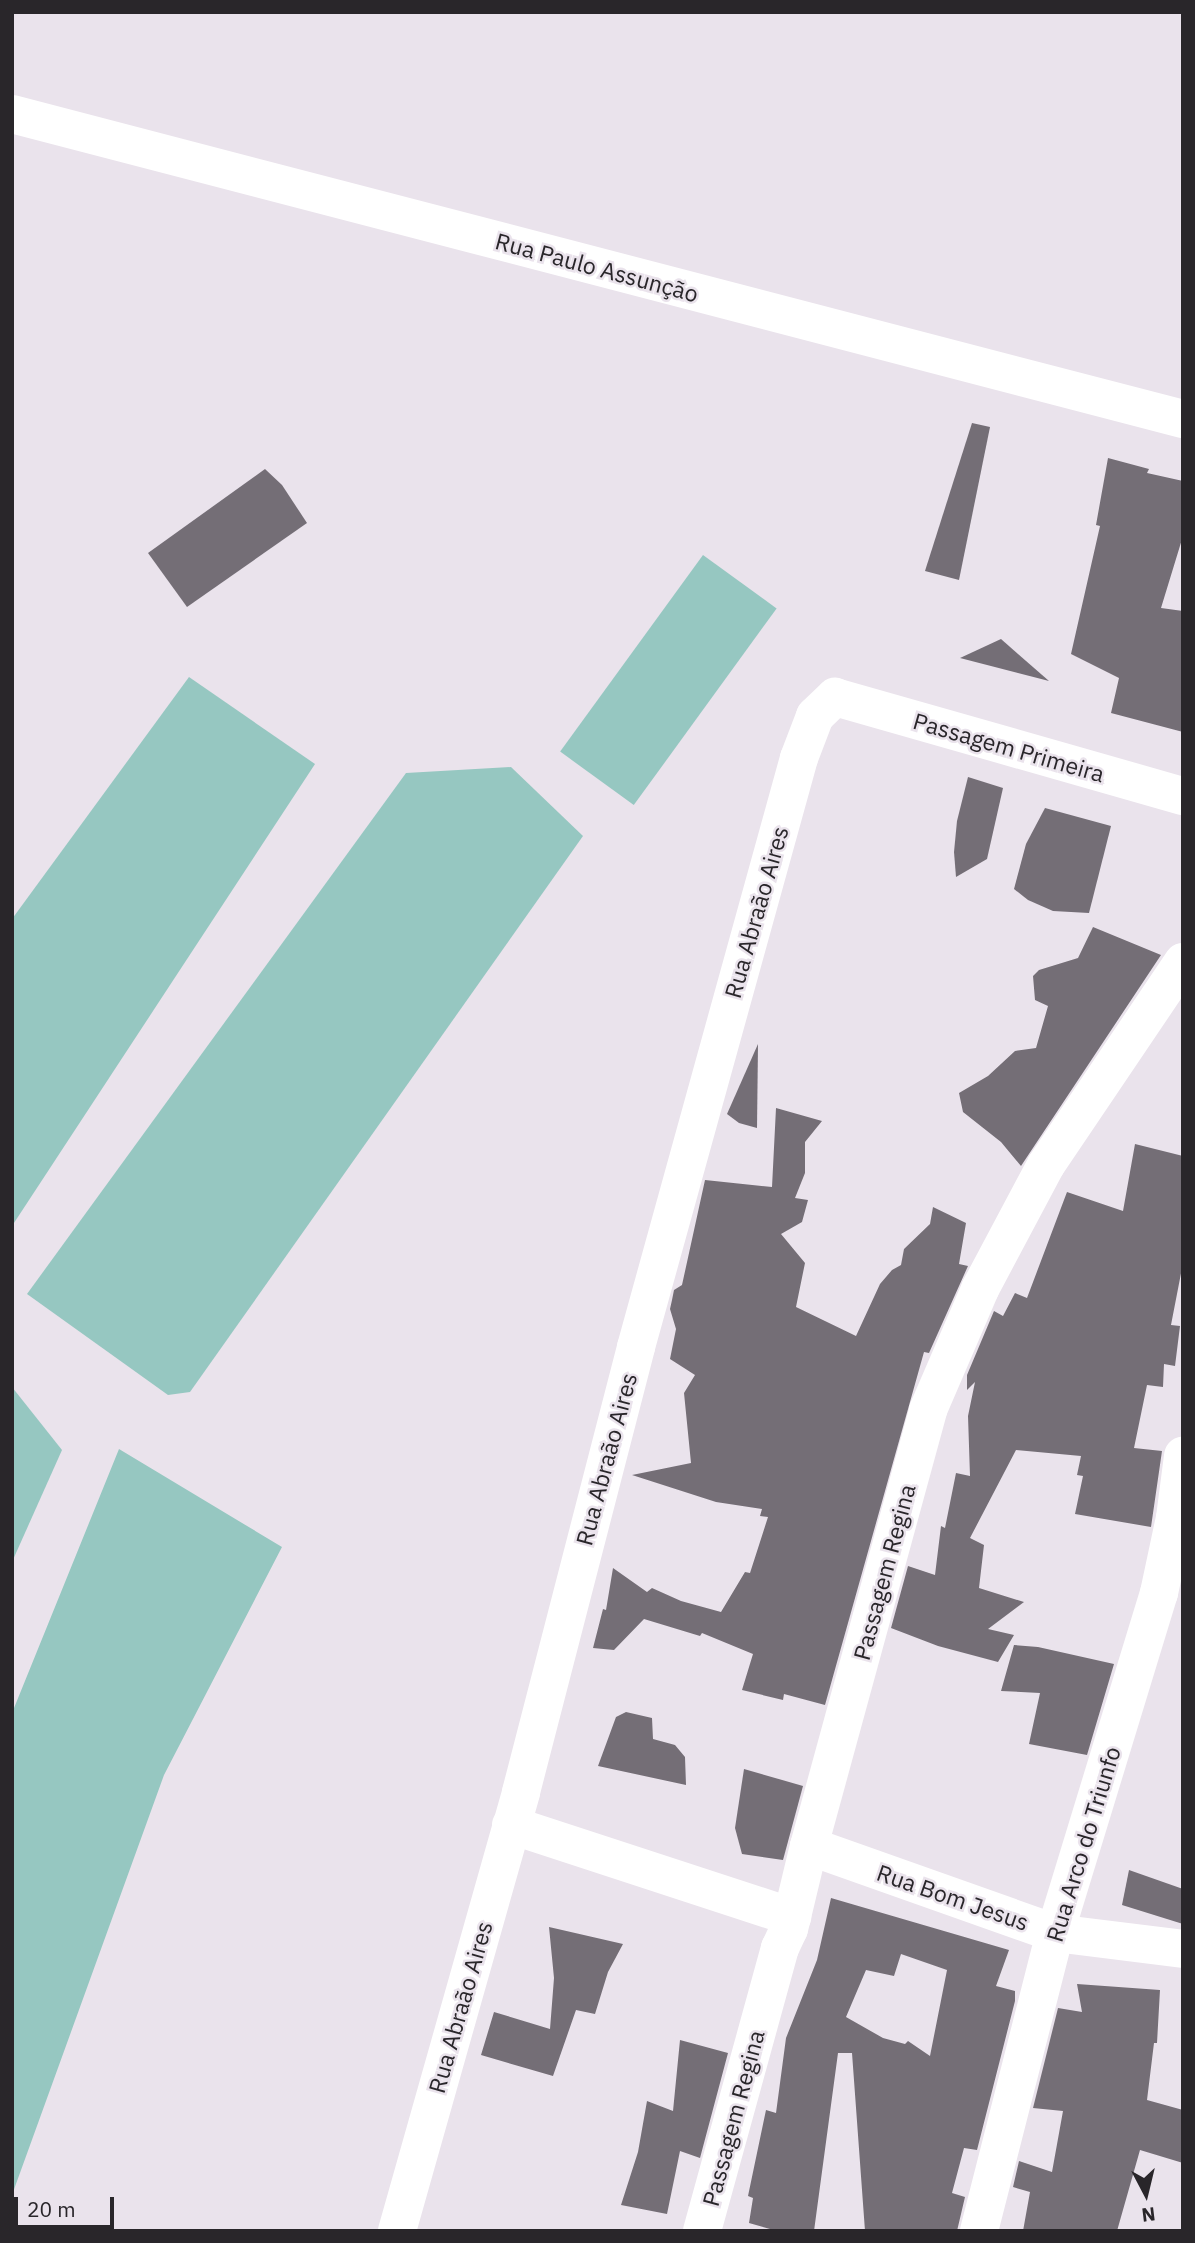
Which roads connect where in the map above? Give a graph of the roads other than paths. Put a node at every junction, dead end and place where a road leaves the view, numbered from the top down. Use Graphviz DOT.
graph roads {
  1 [pos="12,114"];
  2 [pos="1183,419"];
  3 [pos="835,697"];
  4 [pos="1183,796"];
  5 [pos="1183,962"];
  6 [pos="1183,1456"];
  7 [pos="511,1825"];
  8 [pos="809,1846"];
  9 [pos="792,1917"];
  10 [pos="1055,1933"];
  11 [pos="1183,1950"];
  12 [pos="397,2231"];
  13 [pos="702,2231"];
  14 [pos="979,2231"];
  1 -- 2 [label="street, Rua Paulo Assunção"];
  3 -- 4 [label="street, Passagem Primeira"];
  3 -- 7 [label="street, Rua Abraão Aires"];
  5 -- 8 [label="street, Passagem Regina"];
  6 -- 10 [label="street, Rua Arco do Triunfo"];
  7 -- 9 [label="street"];
  7 -- 12 [label="street, Rua Abraão Aires"];
  8 -- 9 [label="street, Passagem Regina"];
  8 -- 10 [label="street, Rua Bom Jesus"];
  9 -- 13 [label="street, Passagem Regina"];
  10 -- 11 [label="street, Rua Bom Jesus"];
  10 -- 14 [label="street, Rua Arco do Triunfo"];
}
